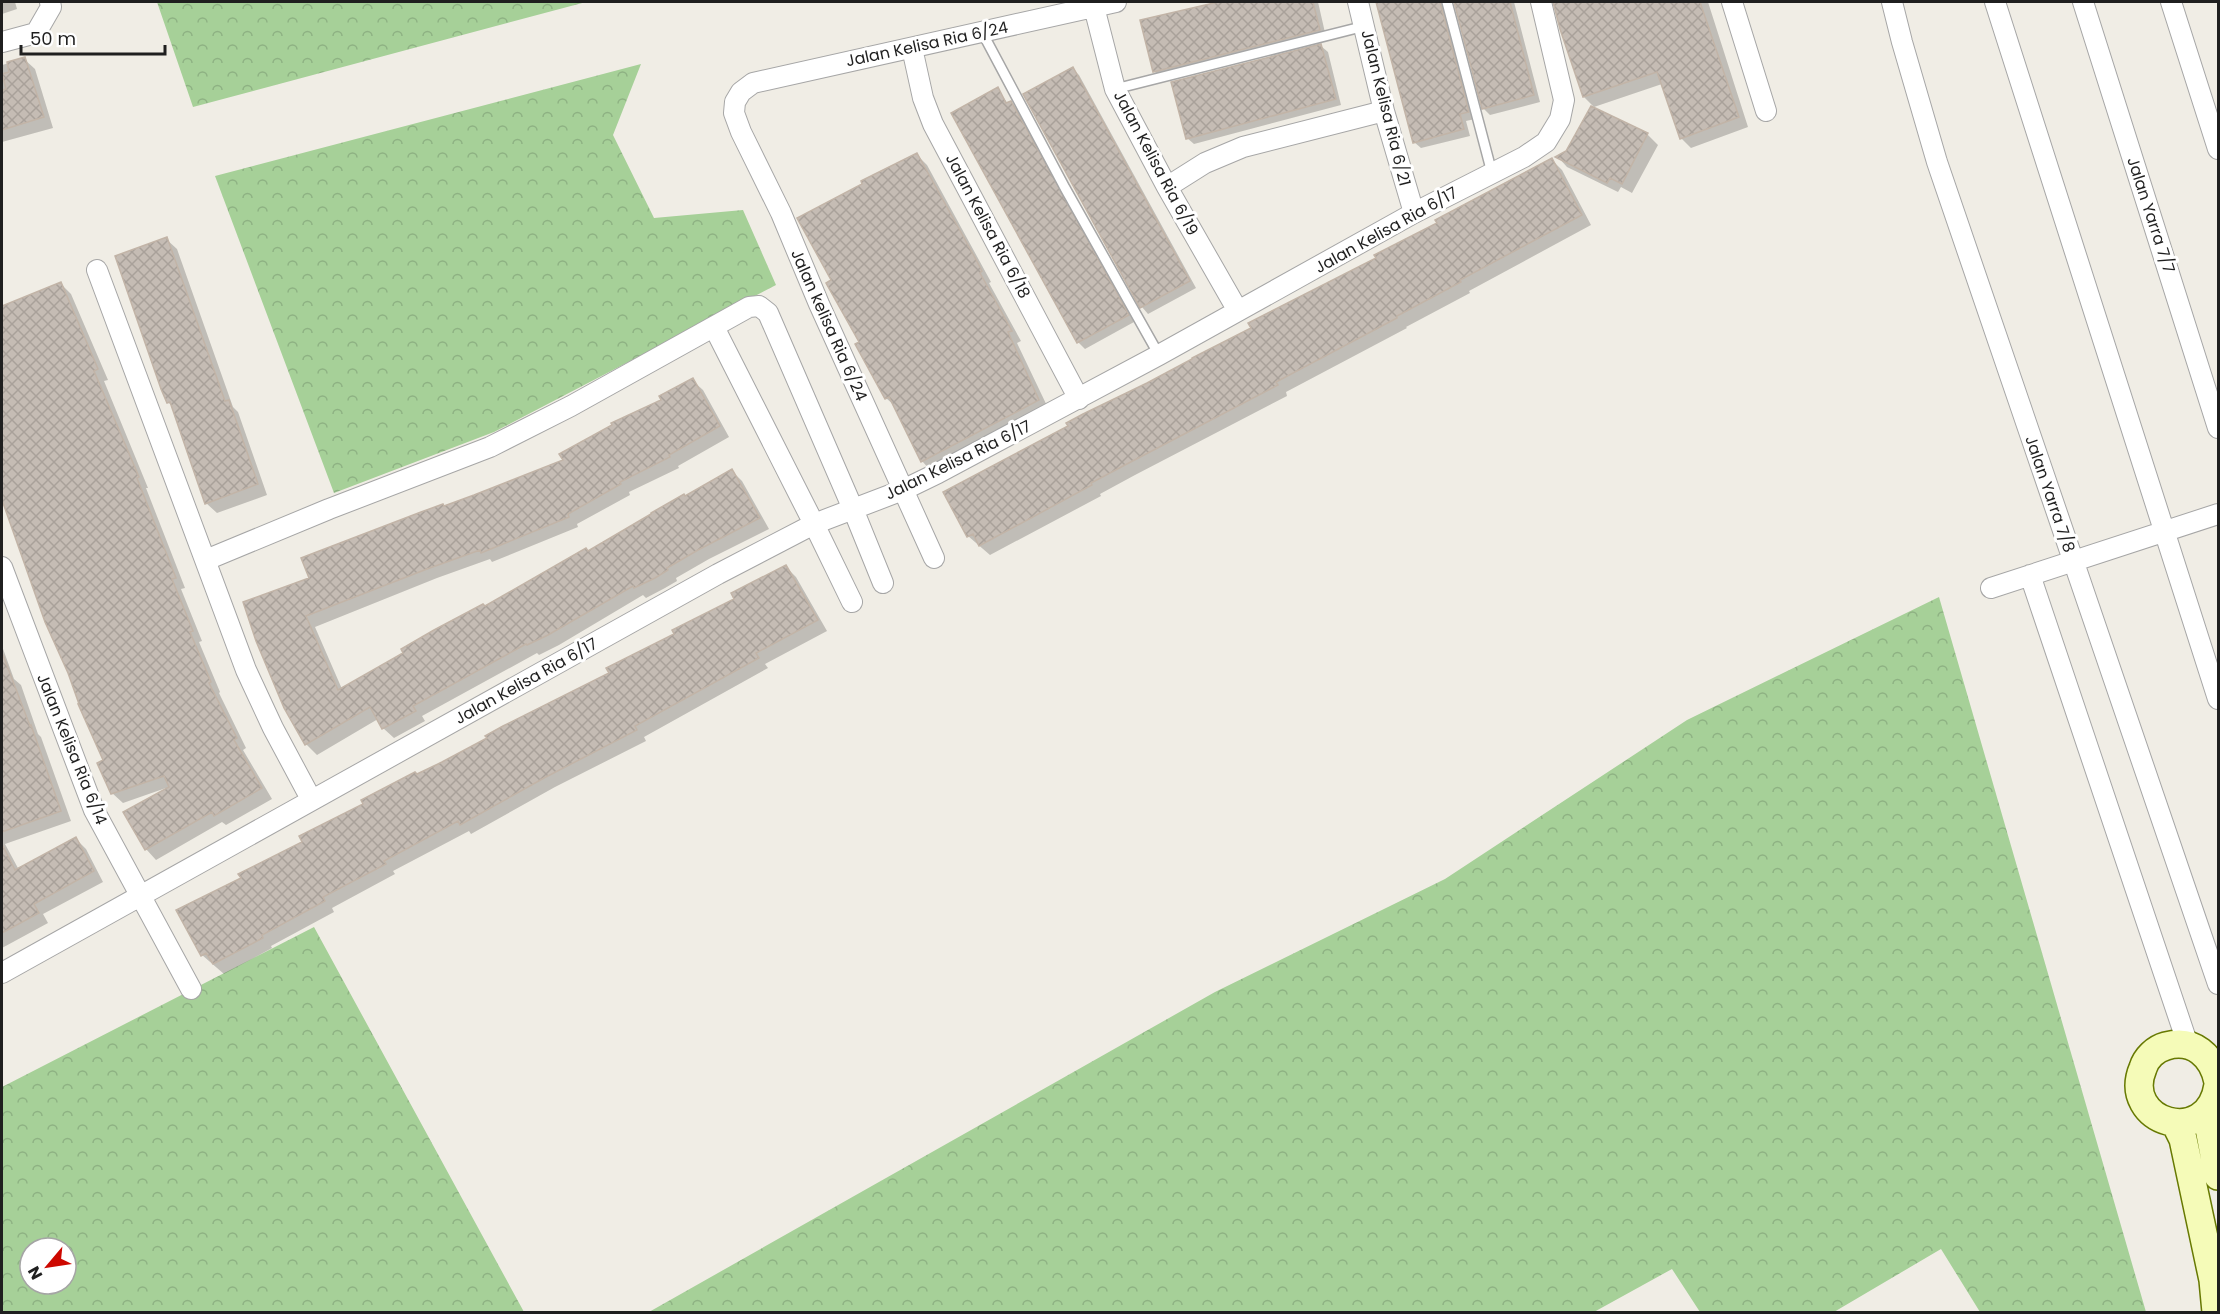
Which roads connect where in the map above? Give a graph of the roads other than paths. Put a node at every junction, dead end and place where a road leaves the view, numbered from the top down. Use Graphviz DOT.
graph roads {
  1 [pos="50,2"];
  2 [pos="1116,2"];
  3 [pos="1358,2"];
  4 [pos="1447,2"];
  5 [pos="1541,2"];
  6 [pos="1732,2"];
  7 [pos="1892,2"];
  8 [pos="1995,2"];
  9 [pos="2083,2"];
  10 [pos="2171,2"];
  11 [pos="1094,7"];
  12 [pos="1365,26"];
  13 [pos="982,32"];
  14 [pos="2,42"];
  15 [pos="912,48"];
  16 [pos="1115,89"];
  17 [pos="741,92"];
  18 [pos="1384,111"];
  19 [pos="1766,111"];
  20 [pos="2218,149"];
  21 [pos="1492,173"];
  22 [pos="1167,187"];
  23 [pos="1414,213"];
  24 [pos="97,270"];
  25 [pos="1238,311"];
  26 [pos="714,327"];
  27 [pos="1160,355"];
  28 [pos="1079,399"];
  29 [pos="2218,428"];
  30 [pos="903,490"];
  31 [pos="853,509"];
  32 [pos="2218,514"];
  33 [pos="814,524"];
  34 [pos="2165,531"];
  35 [pos="934,558"];
  36 [pos="206,560"];
  37 [pos="2073,561"];
  38 [pos="2,567"];
  39 [pos="2030,575"];
  40 [pos="883,583"];
  41 [pos="1991,588"];
  42 [pos="852,602"];
  43 [pos="2218,699"];
  44 [pos="311,799"];
  45 [pos="141,897"];
  46 [pos="2,973"];
  47 [pos="2218,984"];
  48 [pos="191,989"];
  49 [pos="2212,1078"];
  50 [pos="2175,1123"];
  51 [pos="2218,1176"];
  52 [pos="2216,1312"];
  1 -- 14 [label="street"];
  2 -- 11 [label="street, Jalan Kelisa Ria 6/24"];
  3 -- 12 [label="street, Jalan Kelisa Ria 6/21"];
  4 -- 21 [label="lane"];
  5 -- 21 [label="street, Jalan Kelisa Ria 6/17"];
  6 -- 19 [label="street"];
  7 -- 37 [label="street, Jalan Yarra 7/8"];
  8 -- 34 [label="street"];
  9 -- 29 [label="street, Jalan Yarra 7/7"];
  10 -- 20 [label="street"];
  11 -- 13 [label="street, Jalan Kelisa Ria 6/24"];
  11 -- 16 [label="street, Jalan Kelisa Ria 6/19"];
  12 -- 16 [label="lane"];
  12 -- 18 [label="street, Jalan Kelisa Ria 6/21"];
  13 -- 15 [label="street, Jalan Kelisa Ria 6/24"];
  13 -- 27 [label="lane"];
  15 -- 17 [label="street, Jalan Kelisa Ria 6/24"];
  15 -- 28 [label="street, Jalan Kelisa Ria 6/18"];
  16 -- 22 [label="street, Jalan Kelisa Ria 6/19"];
  17 -- 30 [label="street, Jalan kelisa Ria 6/24"];
  18 -- 22 [label="street"];
  18 -- 23 [label="street, Jalan Kelisa Ria 6/21"];
  21 -- 23 [label="street, Jalan Kelisa Ria 6/17"];
  22 -- 25 [label="street, Jalan Kelisa Ria 6/19"];
  23 -- 25 [label="street, Jalan Kelisa Ria 6/17"];
  24 -- 36 [label="street"];
  25 -- 27 [label="street, Jalan Kelisa Ria 6/17"];
  26 -- 31 [label="street"];
  26 -- 33 [label="street"];
  26 -- 36 [label="street"];
  27 -- 28 [label="street, Jalan Kelisa Ria 6/17"];
  28 -- 30 [label="street, Jalan Kelisa Ria 6/17"];
  30 -- 31 [label="street, Jalan Kelisa Ria 6/17"];
  30 -- 35 [label="street, Jalan kelisa Ria 6/24"];
  31 -- 33 [label="street, Jalan Kelisa Ria 6/17"];
  31 -- 40 [label="street"];
  32 -- 34 [label="street"];
  33 -- 42 [label="street"];
  33 -- 44 [label="street, Jalan Kelisa Ria 6/17"];
  34 -- 37 [label="street"];
  34 -- 43 [label="street"];
  36 -- 44 [label="street"];
  37 -- 39 [label="street"];
  37 -- 47 [label="street, Jalan Yarra 7/8"];
  38 -- 45 [label="street, Jalan Kelisa Ria 6/14"];
  39 -- 41 [label="street"];
  39 -- 49 [label="street"];
  44 -- 45 [label="street, Jalan Kelisa Ria 6/17"];
  45 -- 46 [label="street, Jalan Kelisa Ria 6/17"];
  45 -- 48 [label="street, Jalan Kelisa Ria 6/14"];
  49 -- 50 [label="street"];
  49 -- 50 [label="street"];
  49 -- 51 [label="street"];
  50 -- 52 [label="street"];
}
